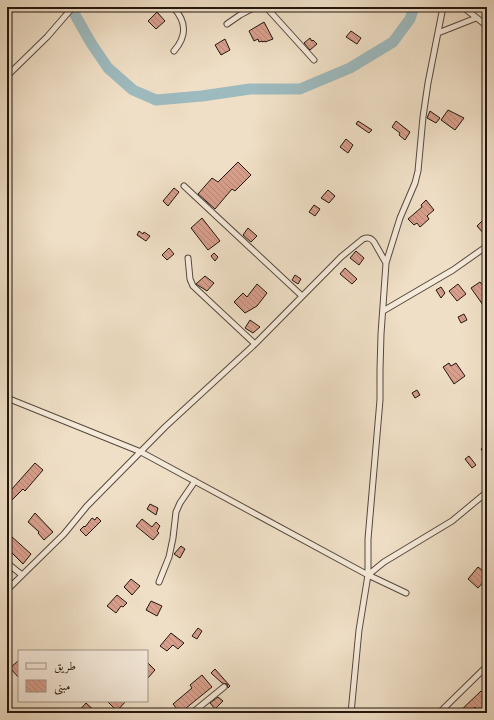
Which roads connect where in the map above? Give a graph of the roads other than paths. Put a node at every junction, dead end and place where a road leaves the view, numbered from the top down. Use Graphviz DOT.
graph roads {
  1 [pos="73,7"];
  2 [pos="173,7"];
  3 [pos="255,7"];
  4 [pos="266,7"];
  5 [pos="443,7"];
  6 [pos="462,7"];
  7 [pos="476,18"];
  8 [pos="227,24"];
  9 [pos="487,26"];
  10 [pos="438,33"];
  11 [pos="174,51"];
  12 [pos="314,60"];
  13 [pos="7,76"];
  14 [pos="184,186"];
  15 [pos="487,246"];
  16 [pos="188,258"];
  17 [pos="386,263"];
  18 [pos="302,296"];
  19 [pos="383,311"];
  20 [pos="255,344"];
  21 [pos="7,398"];
  22 [pos="141,452"];
  23 [pos="194,480"];
  24 [pos="487,492"];
  25 [pos="7,563"];
  26 [pos="368,574"];
  27 [pos="22,575"];
  28 [pos="159,582"];
  29 [pos="7,590"];
  30 [pos="406,593"];
  31 [pos="487,666"];
  32 [pos="224,687"];
  33 [pos="192,713"];
  34 [pos="351,713"];
  35 [pos="439,713"];
  1 -- 13 [label="street"];
  2 -- 11 [label="street"];
  3 -- 8 [label="street"];
  4 -- 12 [label="street"];
  5 -- 10 [label="street"];
  6 -- 7 [label="street"];
  7 -- 9 [label="street"];
  7 -- 10 [label="street"];
  10 -- 17 [label="street"];
  14 -- 18 [label="street"];
  15 -- 19 [label="street"];
  16 -- 20 [label="street"];
  17 -- 18 [label="street"];
  17 -- 19 [label="street"];
  18 -- 20 [label="street"];
  19 -- 26 [label="street"];
  20 -- 22 [label="street"];
  21 -- 22 [label="street"];
  22 -- 23 [label="street"];
  22 -- 27 [label="street"];
  23 -- 26 [label="street"];
  23 -- 28 [label="street"];
  24 -- 26 [label="street"];
  25 -- 27 [label="street"];
  26 -- 30 [label="street"];
  26 -- 34 [label="street"];
  27 -- 29 [label="street"];
  31 -- 35 [label="street"];
  32 -- 33 [label="street"];
}
